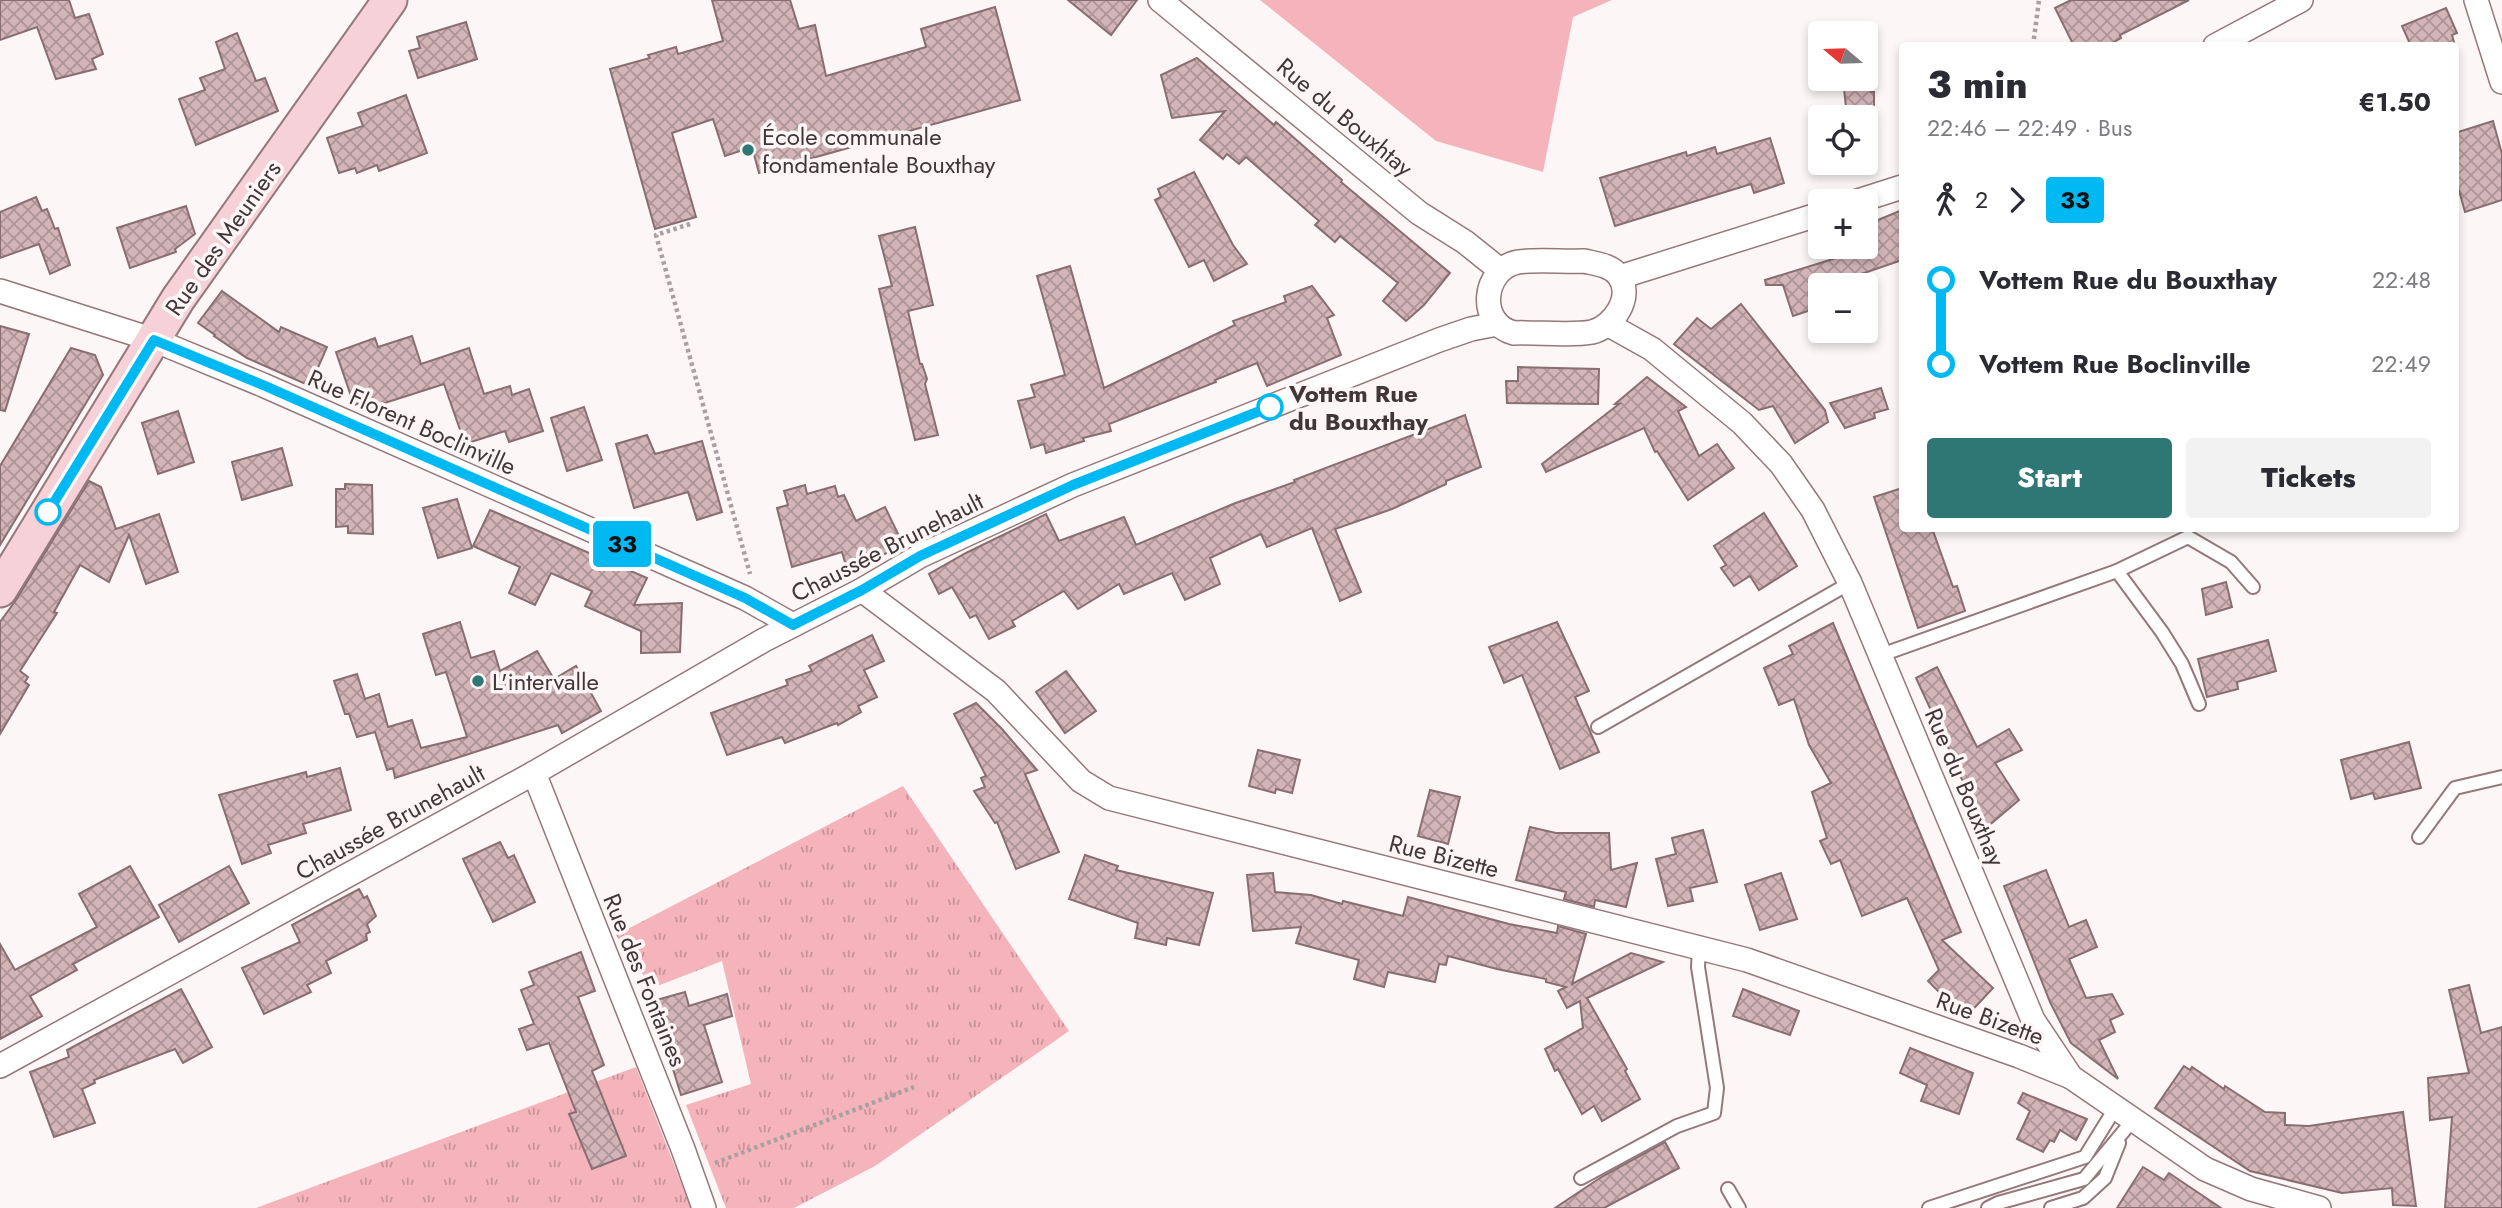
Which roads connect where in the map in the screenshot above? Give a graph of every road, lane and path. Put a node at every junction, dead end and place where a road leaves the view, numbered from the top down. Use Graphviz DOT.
graph roads {
  1 [pos="390,0"];
  2 [pos="1160,0"];
  3 [pos="2039,0"];
  4 [pos="2301,0"];
  5 [pos="2476,0"];
  6 [pos="2034,42"];
  7 [pos="2222,42"];
  8 [pos="2502,82"];
  9 [pos="1899,188"];
  10 [pos="1878,195"];
  11 [pos="1808,218"];
  12 [pos="690,225"];
  13 [pos="1500,270"];
  14 [pos="1620,277"];
  15 [pos="0,292"];
  16 [pos="1497,324"];
  17 [pos="1609,325"];
  18 [pos="154,340"];
  19 [pos="2187,533"];
  20 [pos="2118,571"];
  21 [pos="1850,583"];
  22 [pos="2253,587"];
  23 [pos="0,590"];
  24 [pos="862,590"];
  25 [pos="745,598"];
  26 [pos="793,625"];
  27 [pos="1881,655"];
  28 [pos="2199,704"];
  29 [pos="1598,727"];
  30 [pos="534,773"];
  31 [pos="2502,777"];
  32 [pos="2418,837"];
  33 [pos="1699,948"];
  34 [pos="0,1066"];
  35 [pos="2071,1077"];
  36 [pos="914,1087"];
  37 [pos="2124,1120"];
  38 [pos="691,1172"];
  39 [pos="1581,1178"];
  40 [pos="1728,1189"];
  41 [pos="704,1208"];
  42 [pos="1739,1208"];
  43 [pos="1929,1208"];
  44 [pos="1988,1208"];
  45 [pos="2051,1208"];
  46 [pos="2319,1208"];
  1 -- 18 [label="street, Rue des Meuniers"];
  2 -- 13 [label="street, Rue du Bouxhtay"];
  3 -- 6 [label="path"];
  4 -- 7 [label="street"];
  5 -- 8 [label="street"];
  9 -- 10 [label="street"];
  11 -- 14 [label="street"];
  12 -- 25 [label="path"];
  13 -- 14 [label="street"];
  13 -- 16 [label="street"];
  14 -- 17 [label="street"];
  15 -- 18 [label="street, Rue Florent Boclinville"];
  16 -- 17 [label="street, Chaussée Brunehault"];
  16 -- 24 [label="street, Chaussée Brunehault"];
  17 -- 21 [label="street, Rue du Bouxthay"];
  18 -- 23 [label="street, Rue des Meuniers"];
  18 -- 25 [label="street, Rue Florent Boclinville"];
  19 -- 20 [label="lane"];
  19 -- 22 [label="lane"];
  20 -- 27 [label="lane"];
  20 -- 28 [label="lane"];
  21 -- 27 [label="street, Rue du Bouxthay"];
  21 -- 29 [label="lane"];
  24 -- 26 [label="street, Chaussée Brunehault"];
  24 -- 33 [label="street, Rue Bizette"];
  25 -- 26 [label="street, Rue Florent Boclinville"];
  26 -- 30 [label="street, Chaussée Brunehault"];
  27 -- 35 [label="street, Rue du Bouxthay"];
  30 -- 34 [label="street, Chaussée Brunehault"];
  30 -- 38 [label="street, Rue des Fontaines"];
  31 -- 32 [label="lane"];
  33 -- 35 [label="street, Rue Bizette"];
  33 -- 39 [label="lane"];
  35 -- 37 [label="street, Rue du Bouxthay"];
  36 -- 38 [label="path"];
  37 -- 43 [label="lane"];
  37 -- 44 [label="lane"];
  37 -- 45 [label="lane"];
  37 -- 46 [label="street, Rue du Bouxthay"];
  38 -- 41 [label="street, Rue des Fontaines"];
  40 -- 42 [label="lane"];
}
